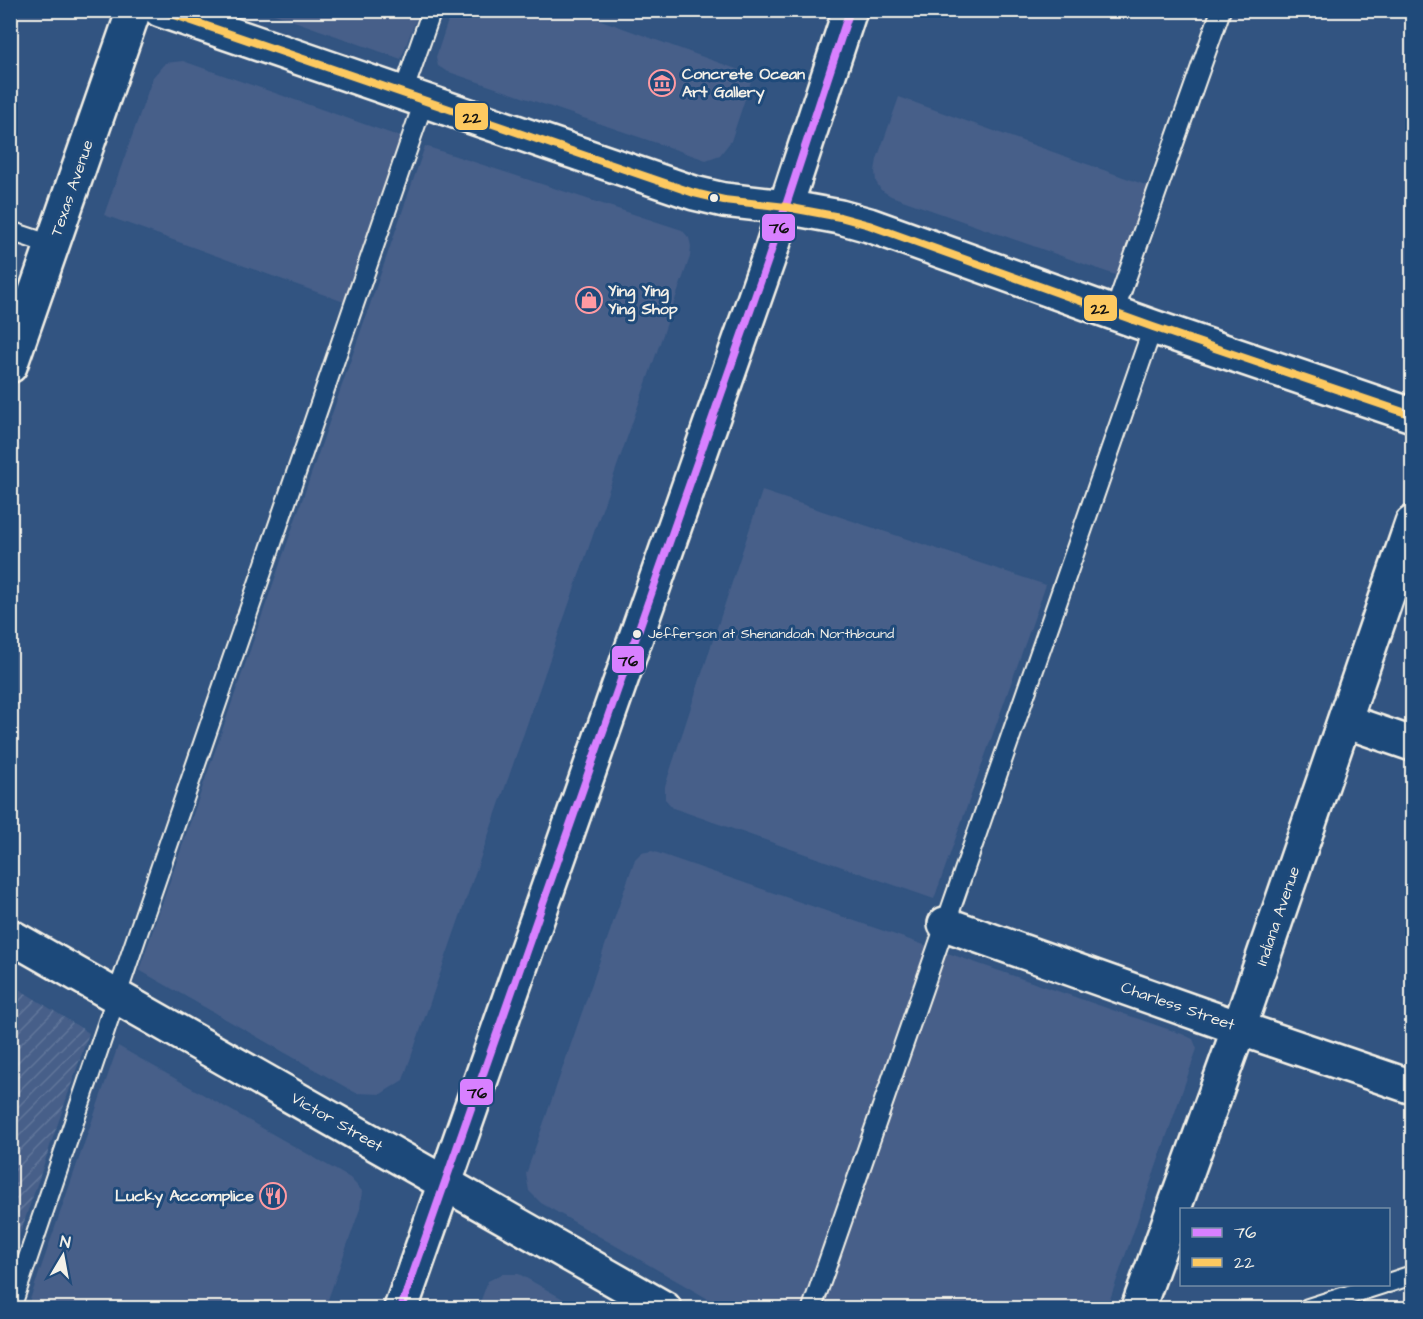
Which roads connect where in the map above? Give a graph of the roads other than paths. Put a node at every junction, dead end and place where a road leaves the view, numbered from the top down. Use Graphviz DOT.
graph roads {
  1 [pos="134,10"];
  2 [pos="160,10"];
  3 [pos="432,10"];
  4 [pos="850,10"];
  5 [pos="1221,10"];
  6 [pos="414,97"];
  7 [pos="786,207"];
  8 [pos="10,231"];
  9 [pos="52,245"];
  10 [pos="1114,313"];
  11 [pos="1153,327"];
  12 [pos="10,366"];
  13 [pos="1413,415"];
  14 [pos="1413,523"];
  15 [pos="1345,721"];
  16 [pos="1413,744"];
  17 [pos="945,924"];
  18 [pos="10,936"];
  19 [pos="117,997"];
  20 [pos="1239,1028"];
  21 [pos="1413,1087"];
  22 [pos="444,1183"];
  23 [pos="1413,1275"];
  24 [pos="1390,1283"];
  25 [pos="1377,1286"];
  26 [pos="11,1308"];
  27 [pos="401,1308"];
  28 [pos="664,1308"];
  29 [pos="812,1308"];
  30 [pos="1138,1308"];
  31 [pos="1308,1308"];
  1 -- 9 [label="street, Texas Avenue"];
  2 -- 6 [label="street"];
  3 -- 6 [label="lane"];
  4 -- 7 [label="street"];
  5 -- 10 [label="lane"];
  6 -- 7 [label="street"];
  6 -- 19 [label="lane"];
  7 -- 10 [label="street"];
  7 -- 22 [label="street"];
  8 -- 9 [label="lane"];
  9 -- 12 [label="street, Texas Avenue"];
  10 -- 11 [label="street"];
  11 -- 13 [label="street"];
  11 -- 17 [label="lane"];
  14 -- 15 [label="street, Indiana Avenue"];
  15 -- 16 [label="street"];
  15 -- 20 [label="street, Indiana Avenue"];
  17 -- 20 [label="street, Charless Street"];
  17 -- 29 [label="lane"];
  18 -- 19 [label="street, Victor Street"];
  19 -- 22 [label="street, Victor Street"];
  19 -- 26 [label="lane"];
  20 -- 21 [label="street, Charless Street"];
  20 -- 30 [label="street, Indiana Avenue"];
  22 -- 27 [label="street"];
  22 -- 28 [label="street, Victor Street"];
  23 -- 24 [label="lane"];
  25 -- 31 [label="lane"];
}
